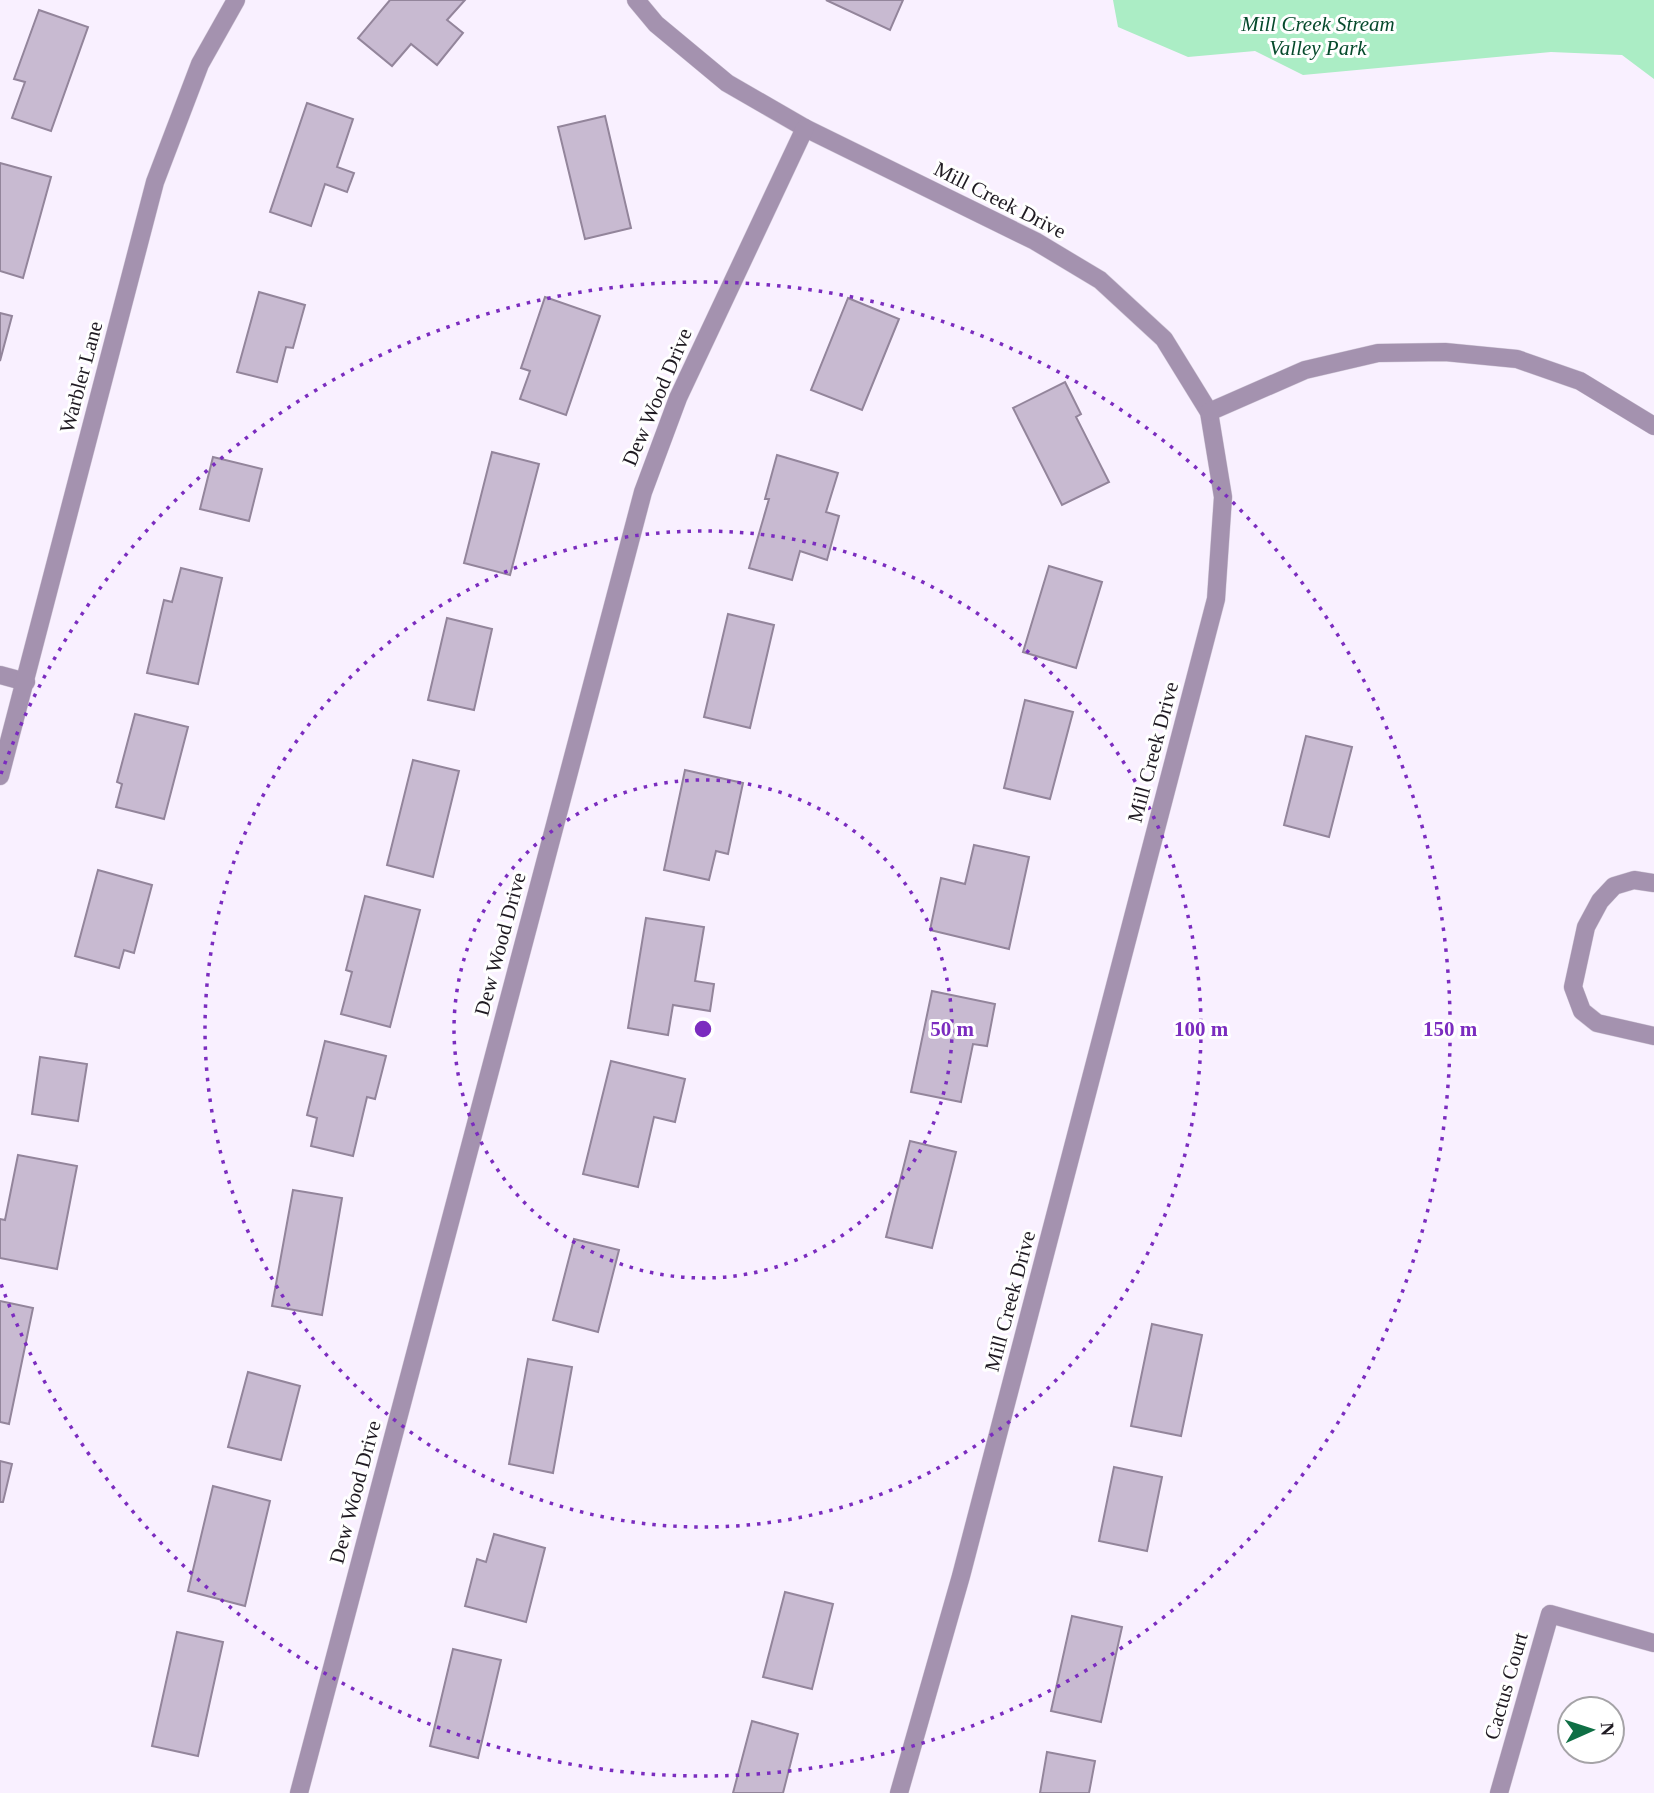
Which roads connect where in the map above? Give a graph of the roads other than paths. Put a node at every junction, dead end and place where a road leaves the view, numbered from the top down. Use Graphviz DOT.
graph roads {
  1 [pos="236,0"];
  2 [pos="636,0"];
  3 [pos="805,128"];
  4 [pos="1209,412"];
  5 [pos="1654,426"];
  6 [pos="0,675"];
  7 [pos="26,682"];
  8 [pos="0,776"];
  9 [pos="1654,883"];
  10 [pos="1654,1036"];
  11 [pos="1654,1643"];
  12 [pos="299,1793"];
  13 [pos="899,1793"];
  14 [pos="1499,1793"];
  1 -- 7 [label="street, Warbler Lane"];
  2 -- 3 [label="street, Mill Creek Drive"];
  3 -- 4 [label="street, Mill Creek Drive"];
  3 -- 12 [label="street, Dew Wood Drive"];
  4 -- 5 [label="street"];
  4 -- 13 [label="street, Mill Creek Drive"];
  6 -- 7 [label="street"];
  7 -- 8 [label="street, Warbler Lane"];
  9 -- 10 [label="street"];
  11 -- 14 [label="street, Cactus Court"];
}
